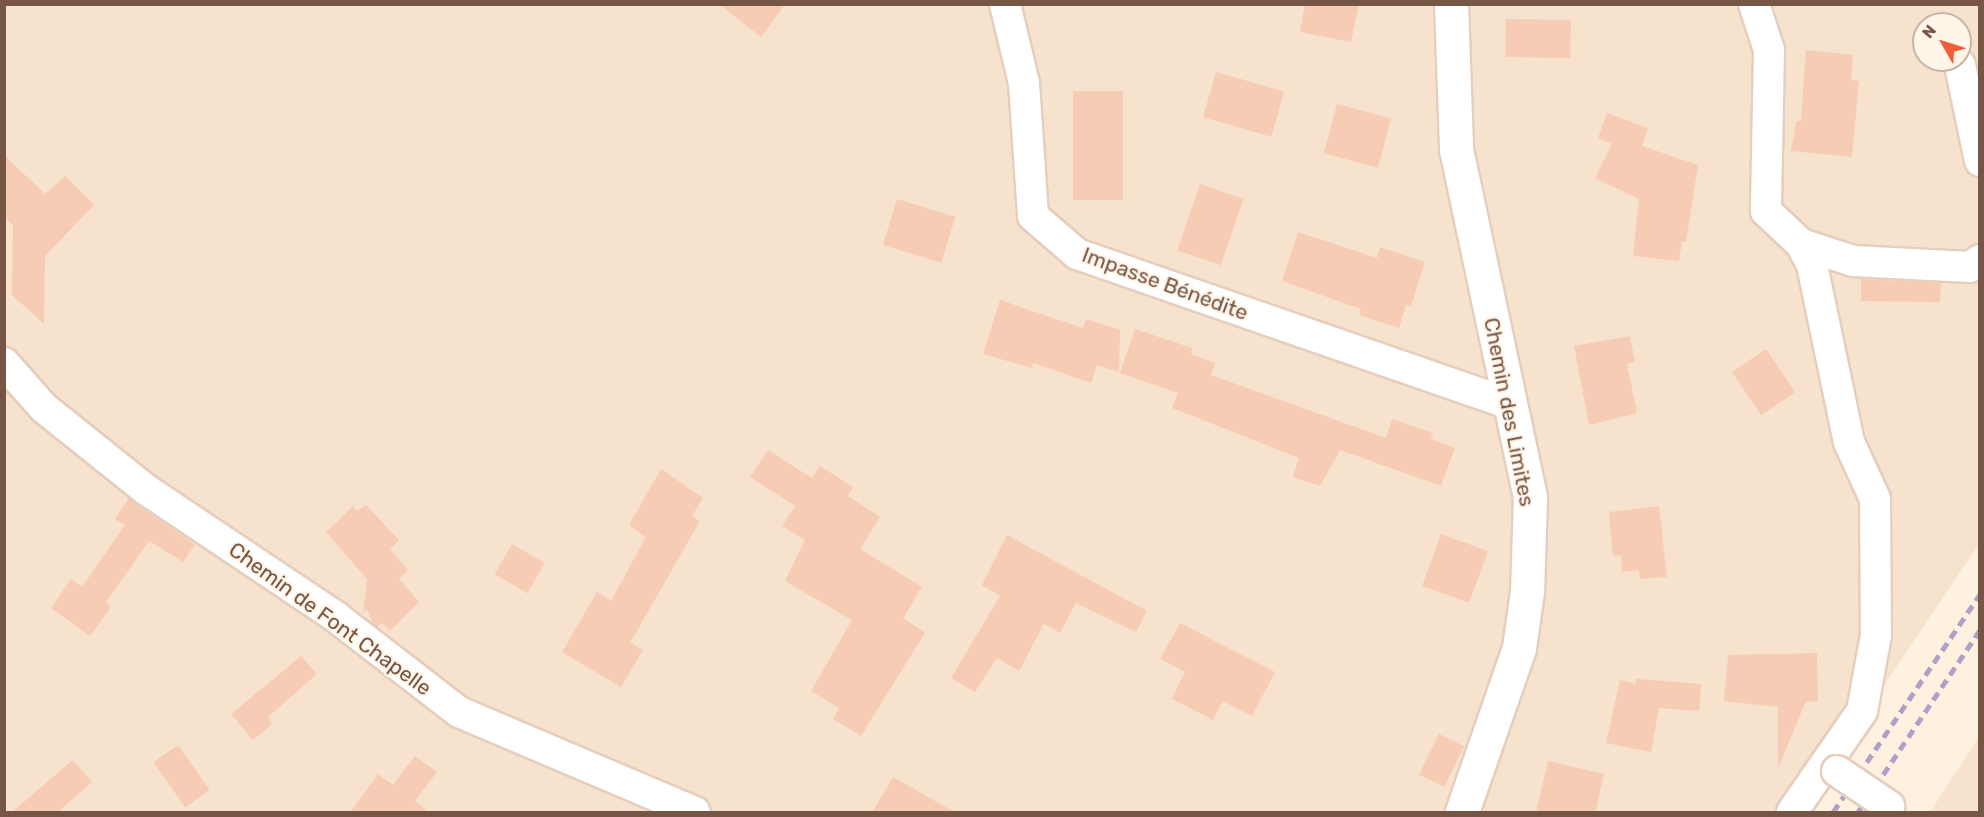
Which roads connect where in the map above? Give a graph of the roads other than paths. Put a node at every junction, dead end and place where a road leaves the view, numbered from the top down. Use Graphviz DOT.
graph roads {
  1 [pos="1005,4"];
  2 [pos="1451,4"];
  3 [pos="1754,4"];
  4 [pos="1961,72"];
  5 [pos="1980,161"];
  6 [pos="1801,244"];
  7 [pos="1980,260"];
  8 [pos="4,363"];
  9 [pos="1510,404"];
  10 [pos="1831,767"];
  11 [pos="1893,809"];
  12 [pos="695,813"];
  13 [pos="1462,813"];
  14 [pos="1792,813"];
  1 -- 9 [label="street, Impasse Bénédite"];
  2 -- 9 [label="street, Chemin des Limites"];
  3 -- 6 [label="street"];
  4 -- 5 [label="street"];
  6 -- 7 [label="street"];
  6 -- 10 [label="street"];
  8 -- 12 [label="street, Chemin de Font Chapelle"];
  9 -- 13 [label="street, Chemin des Limites"];
  10 -- 11 [label="street, bridge"];
  10 -- 14 [label="street"];
}
